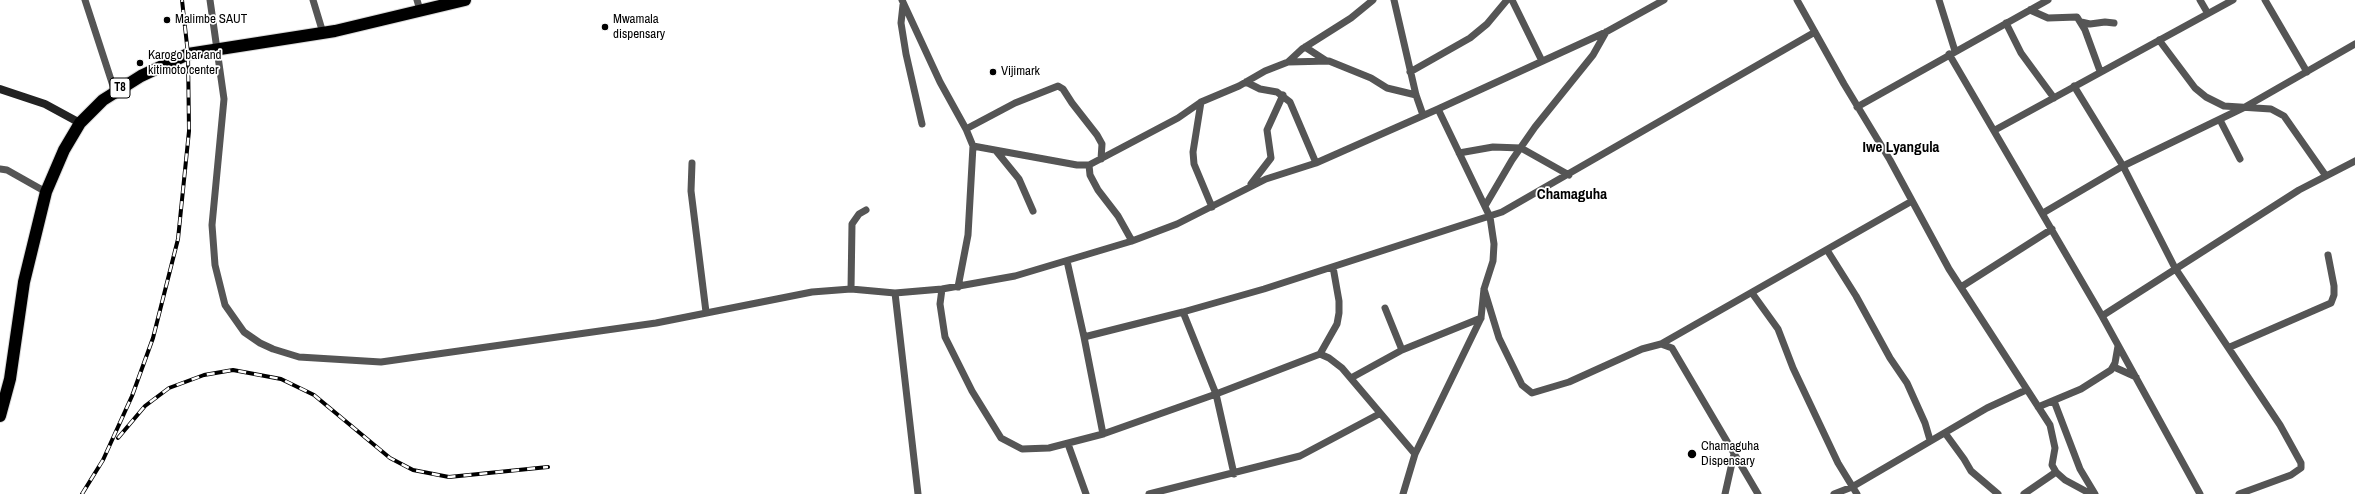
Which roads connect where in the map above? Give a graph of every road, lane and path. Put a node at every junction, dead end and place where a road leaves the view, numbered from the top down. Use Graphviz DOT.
graph roads {
  1 [pos="85,0"];
  2 [pos="212,0"];
  3 [pos="314,0"];
  4 [pos="466,0"];
  5 [pos="1373,0"];
  6 [pos="1394,0"];
  7 [pos="1507,0"];
  8 [pos="1512,0"];
  9 [pos="1664,0"];
  10 [pos="1797,0"];
  11 [pos="1939,0"];
  12 [pos="2048,0"];
  13 [pos="2200,0"];
  14 [pos="2233,0"];
  15 [pos="2265,0"];
  16 [pos="902,1"];
  17 [pos="418,5"];
  18 [pos="2030,10"];
  19 [pos="2207,12"];
  20 [pos="2081,22"];
  21 [pos="2006,23"];
  22 [pos="2114,23"];
  23 [pos="1606,32"];
  24 [pos="1815,32"];
  25 [pos="323,33"];
  26 [pos="2159,40"];
  27 [pos="2355,44"];
  28 [pos="1305,46"];
  29 [pos="218,48"];
  30 [pos="1952,53"];
  31 [pos="1325,60"];
  32 [pos="1542,60"];
  33 [pos="1288,62"];
  34 [pos="1410,72"];
  35 [pos="2100,72"];
  36 [pos="2307,72"];
  37 [pos="1246,82"];
  38 [pos="2074,86"];
  39 [pos="0,89"];
  40 [pos="115,92"];
  41 [pos="1282,95"];
  42 [pos="1416,95"];
  43 [pos="2054,98"];
  44 [pos="1201,102"];
  45 [pos="1857,107"];
  46 [pos="2245,107"];
  47 [pos="1438,109"];
  48 [pos="1423,115"];
  49 [pos="2220,120"];
  50 [pos="80,123"];
  51 [pos="922,124"];
  52 [pos="966,129"];
  53 [pos="1995,130"];
  54 [pos="973,146"];
  55 [pos="1521,148"];
  56 [pos="997,152"];
  57 [pos="1459,153"];
  58 [pos="1101,159"];
  59 [pos="2240,159"];
  60 [pos="2355,161"];
  61 [pos="692,163"];
  62 [pos="1316,163"];
  63 [pos="1089,165"];
  64 [pos="2123,166"];
  65 [pos="0,169"];
  66 [pos="1569,175"];
  67 [pos="2326,176"];
  68 [pos="1246,189"];
  69 [pos="46,192"];
  70 [pos="1912,200"];
  71 [pos="1485,206"];
  72 [pos="1212,207"];
  73 [pos="866,210"];
  74 [pos="1033,211"];
  75 [pos="2043,213"];
  76 [pos="1490,217"];
  77 [pos="2052,229"];
  78 [pos="1132,241"];
  79 [pos="1827,250"];
  80 [pos="2328,255"];
  81 [pos="1067,261"];
  82 [pos="1333,267"];
  83 [pos="2175,268"];
  84 [pos="1961,286"];
  85 [pos="958,287"];
  86 [pos="851,289"];
  87 [pos="942,289"];
  88 [pos="1484,289"];
  89 [pos="895,292"];
  90 [pos="1752,293"];
  91 [pos="1385,308"];
  92 [pos="706,312"];
  93 [pos="1183,312"];
  94 [pos="2102,316"];
  95 [pos="1481,318"];
  96 [pos="1084,337"];
  97 [pos="1661,344"];
  98 [pos="2118,346"];
  99 [pos="2230,347"];
  100 [pos="1402,350"];
  101 [pos="1320,354"];
  102 [pos="2114,367"];
  103 [pos="2136,377"];
  104 [pos="1351,378"];
  105 [pos="2026,390"];
  106 [pos="1216,394"];
  107 [pos="2054,401"];
  108 [pos="2038,407"];
  109 [pos="1379,414"];
  110 [pos="0,416"];
  111 [pos="1945,433"];
  112 [pos="1103,434"];
  113 [pos="1930,440"];
  114 [pos="1068,444"];
  115 [pos="1415,454"];
  116 [pos="1734,454"];
  117 [pos="2056,472"];
  118 [pos="1234,474"];
  119 [pos="1852,486"];
  120 [pos="918,494"];
  121 [pos="1086,494"];
  122 [pos="1149,494"];
  123 [pos="1402,494"];
  124 [pos="1725,494"];
  125 [pos="1758,494"];
  126 [pos="1834,494"];
  127 [pos="1857,494"];
  128 [pos="1998,494"];
  129 [pos="2024,494"];
  130 [pos="2091,494"];
  131 [pos="2095,494"];
  132 [pos="2200,494"];
  133 [pos="2239,494"];
  1 -- 40 [label="street"];
  2 -- 29 [label="street"];
  3 -- 25 [label="street"];
  4 -- 17 [label="highway, T8"];
  5 -- 28 [label="street"];
  6 -- 34 [label="street"];
  7 -- 34 [label="street"];
  8 -- 32 [label="street"];
  9 -- 23 [label="street"];
  10 -- 24 [label="street"];
  11 -- 30 [label="street"];
  12 -- 18 [label="street"];
  13 -- 19 [label="street"];
  14 -- 19 [label="street"];
  15 -- 36 [label="street"];
  16 -- 51 [label="street"];
  16 -- 52 [label="street"];
  17 -- 25 [label="highway, T8"];
  18 -- 20 [label="street"];
  18 -- 21 [label="street"];
  19 -- 26 [label="street"];
  20 -- 22 [label="street"];
  20 -- 35 [label="street"];
  21 -- 30 [label="street"];
  21 -- 43 [label="street"];
  23 -- 32 [label="street"];
  23 -- 55 [label="street"];
  24 -- 45 [label="street"];
  24 -- 66 [label="street"];
  25 -- 29 [label="highway, T8"];
  26 -- 35 [label="street"];
  26 -- 46 [label="street"];
  27 -- 36 [label="street"];
  28 -- 31 [label="street"];
  28 -- 33 [label="street"];
  29 -- 40 [label="highway, T8"];
  29 -- 92 [label="street"];
  30 -- 45 [label="street"];
  30 -- 53 [label="street"];
  31 -- 33 [label="street"];
  31 -- 42 [label="street"];
  32 -- 47 [label="street"];
  33 -- 37 [label="street"];
  34 -- 42 [label="street"];
  35 -- 38 [label="street"];
  36 -- 46 [label="street"];
  37 -- 41 [label="street"];
  37 -- 44 [label="street"];
  38 -- 43 [label="street"];
  38 -- 64 [label="street"];
  39 -- 50 [label="street"];
  40 -- 50 [label="highway, T8"];
  41 -- 62 [label="street"];
  41 -- 68 [label="street"];
  42 -- 48 [label="street"];
  43 -- 53 [label="street"];
  44 -- 58 [label="street"];
  44 -- 72 [label="street"];
  45 -- 70 [label="street"];
  46 -- 49 [label="street"];
  46 -- 67 [label="street"];
  47 -- 48 [label="street"];
  47 -- 57 [label="street"];
  48 -- 62 [label="street"];
  49 -- 59 [label="street"];
  49 -- 64 [label="street"];
  50 -- 69 [label="highway, T8"];
  52 -- 54 [label="street"];
  52 -- 58 [label="street"];
  53 -- 75 [label="street"];
  54 -- 56 [label="street"];
  54 -- 85 [label="street"];
  55 -- 57 [label="street"];
  55 -- 66 [label="street"];
  55 -- 71 [label="street"];
  56 -- 63 [label="street"];
  56 -- 74 [label="street"];
  57 -- 71 [label="street"];
  58 -- 63 [label="street"];
  60 -- 67 [label="street"];
  61 -- 92 [label="street"];
  62 -- 68 [label="street"];
  63 -- 78 [label="street"];
  64 -- 75 [label="street"];
  64 -- 83 [label="street"];
  65 -- 69 [label="street"];
  66 -- 76 [label="street"];
  67 -- 83 [label="street"];
  68 -- 72 [label="street"];
  69 -- 110 [label="highway, T8"];
  70 -- 79 [label="street"];
  70 -- 84 [label="street"];
  71 -- 76 [label="street"];
  72 -- 78 [label="street"];
  73 -- 86 [label="street"];
  75 -- 77 [label="street"];
  76 -- 82 [label="street"];
  76 -- 88 [label="street"];
  77 -- 84 [label="street"];
  77 -- 94 [label="street"];
  78 -- 81 [label="street"];
  79 -- 90 [label="street"];
  79 -- 113 [label="street"];
  80 -- 99 [label="street"];
  81 -- 85 [label="street"];
  81 -- 96 [label="street"];
  82 -- 93 [label="street"];
  82 -- 101 [label="street"];
  83 -- 94 [label="street"];
  83 -- 99 [label="street"];
  84 -- 105 [label="street"];
  85 -- 87 [label="street"];
  86 -- 89 [label="street"];
  86 -- 92 [label="street"];
  87 -- 89 [label="street"];
  87 -- 114 [label="street"];
  88 -- 95 [label="street"];
  88 -- 97 [label="street"];
  89 -- 120 [label="street"];
  90 -- 97 [label="street"];
  90 -- 119 [label="street"];
  91 -- 100 [label="street"];
  93 -- 96 [label="street"];
  93 -- 106 [label="street"];
  94 -- 98 [label="street"];
  95 -- 100 [label="street"];
  95 -- 115 [label="street"];
  96 -- 112 [label="street"];
  97 -- 116 [label="street"];
  98 -- 102 [label="street"];
  98 -- 103 [label="street"];
  99 -- 133 [label="street"];
  100 -- 104 [label="street"];
  101 -- 104 [label="street"];
  101 -- 106 [label="street"];
  102 -- 103 [label="street"];
  102 -- 107 [label="street"];
  103 -- 132 [label="street"];
  104 -- 109 [label="street"];
  105 -- 108 [label="street"];
  105 -- 111 [label="street"];
  106 -- 112 [label="street"];
  106 -- 118 [label="street"];
  107 -- 108 [label="street"];
  107 -- 131 [label="street"];
  108 -- 117 [label="street"];
  109 -- 115 [label="street"];
  109 -- 118 [label="street"];
  111 -- 113 [label="street"];
  111 -- 128 [label="street"];
  112 -- 114 [label="street"];
  113 -- 119 [label="street"];
  114 -- 121 [label="street"];
  115 -- 123 [label="street"];
  116 -- 124 [label="street"];
  116 -- 125 [label="street"];
  117 -- 129 [label="street"];
  117 -- 130 [label="street"];
  118 -- 122 [label="street"];
  119 -- 126 [label="street"];
  119 -- 127 [label="street"];
}
